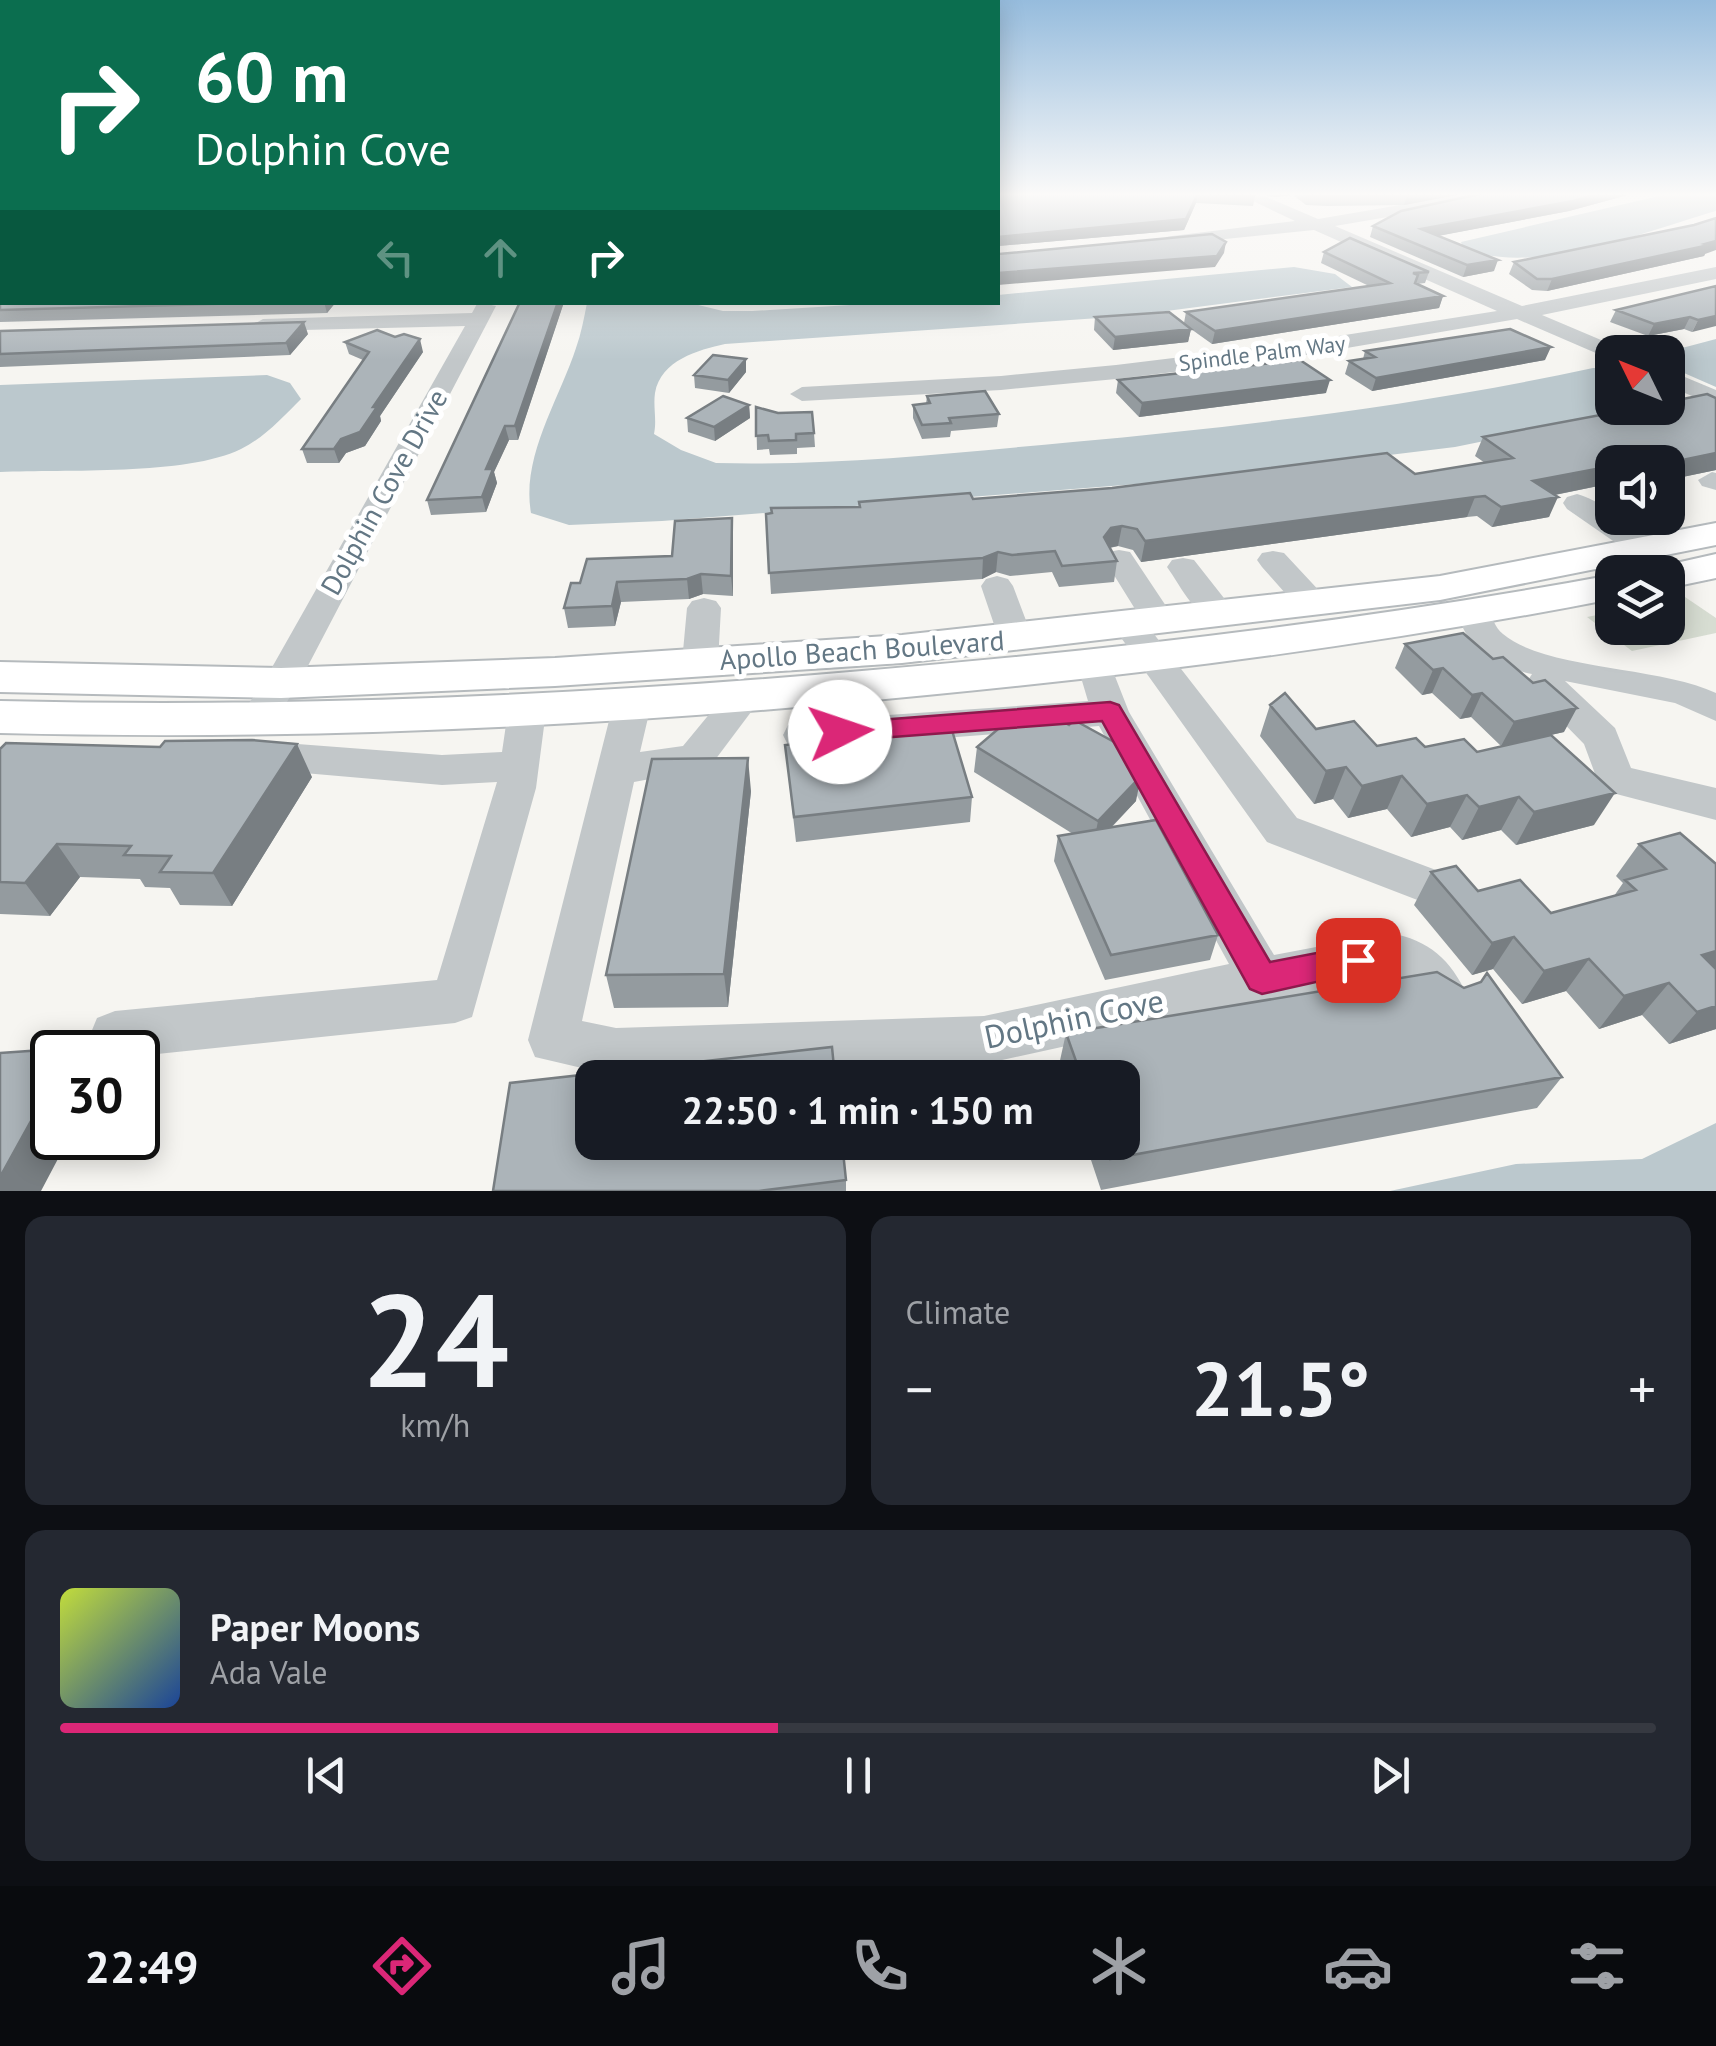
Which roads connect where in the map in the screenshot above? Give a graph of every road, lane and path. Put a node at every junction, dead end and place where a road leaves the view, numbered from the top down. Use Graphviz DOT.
graph roads {
  1 [pos="1375,249"];
  2 [pos="1716,273"];
  3 [pos="483,311"];
  4 [pos="1527,314"];
  5 [pos="248,326"];
  6 [pos="1595,344"];
  7 [pos="1685,385"];
  8 [pos="802,394"];
  9 [pos="1716,399"];
  10 [pos="1577,503"];
  11 [pos="1716,534"];
  12 [pos="1646,555"];
  13 [pos="1670,555"];
  14 [pos="1119,559"];
  15 [pos="1273,560"];
  16 [pos="1685,564"];
  17 [pos="1716,566"];
  18 [pos="1183,568"];
  19 [pos="1595,569"];
  20 [pos="998,586"];
  21 [pos="1440,588"];
  22 [pos="1595,590"];
  23 [pos="1313,604"];
  24 [pos="704,608"];
  25 [pos="1219,614"];
  26 [pos="1474,615"];
  27 [pos="1147,635"];
  28 [pos="1016,638"];
  29 [pos="1524,660"];
  30 [pos="700,662"];
  31 [pos="1095,664"];
  32 [pos="0,677"];
  33 [pos="281,682"];
  34 [pos="734,698"];
  35 [pos="632,705"];
  36 [pos="1716,708"];
  37 [pos="518,712"];
  38 [pos="1110,712"];
  39 [pos="0,717"];
  40 [pos="256,721"];
  41 [pos="802,735"];
  42 [pos="57,756"];
  43 [pos="508,766"];
  44 [pos="618,775"];
  45 [pos="1716,804"];
  46 [pos="1420,883"];
  47 [pos="1262,979"];
  48 [pos="1444,995"];
  49 [pos="160,1031"];
  1 -- 4 [label="street"];
  2 -- 4 [label="street, Spindle Palm Way"];
  3 -- 5 [label="street"];
  3 -- 33 [label="street, Dolphin Cove Drive"];
  4 -- 6 [label="street"];
  4 -- 8 [label="street, Spindle Palm Way"];
  7 -- 9 [label="street"];
  10 -- 12 [label="street"];
  11 -- 13 [label="main road, Apollo Beach Boulevard"];
  14 -- 27 [label="street"];
  15 -- 23 [label="street"];
  16 -- 17 [label="main road, Apollo Beach Boulevard"];
  18 -- 25 [label="street"];
  19 -- 21 [label="main road, Apollo Beach Boulevard"];
  20 -- 28 [label="street"];
  21 -- 23 [label="main road, Apollo Beach Boulevard"];
  21 -- 26 [label="street"];
  22 -- 26 [label="main road, Apollo Beach Boulevard"];
  23 -- 25 [label="main road, Apollo Beach Boulevard"];
  24 -- 30 [label="street"];
  25 -- 27 [label="main road, Apollo Beach Boulevard"];
  26 -- 27 [label="main road, Apollo Beach Boulevard"];
  26 -- 29 [label="street"];
  27 -- 28 [label="main road, Apollo Beach Boulevard"];
  27 -- 31 [label="main road, Apollo Beach Boulevard"];
  27 -- 46 [label="street"];
  28 -- 30 [label="main road, Apollo Beach Boulevard"];
  29 -- 36 [label="street"];
  29 -- 45 [label="street"];
  30 -- 33 [label="main road, Apollo Beach Boulevard"];
  31 -- 34 [label="main road, Apollo Beach Boulevard"];
  31 -- 38 [label="street"];
  32 -- 33 [label="main road, Apollo Beach Boulevard"];
  33 -- 40 [label="street, Dolphin Cove Drive"];
  34 -- 35 [label="main road, Apollo Beach Boulevard"];
  34 -- 44 [label="street"];
  35 -- 37 [label="main road, Apollo Beach Boulevard"];
  35 -- 44 [label="street, Dolphin Cove"];
  37 -- 40 [label="main road, Apollo Beach Boulevard"];
  37 -- 43 [label="street"];
  38 -- 41 [label="street"];
  38 -- 47 [label="street"];
  39 -- 40 [label="main road, Apollo Beach Boulevard"];
  42 -- 43 [label="street"];
  43 -- 49 [label="street"];
  44 -- 47 [label="street, Dolphin Cove"];
  47 -- 48 [label="street"];
}
